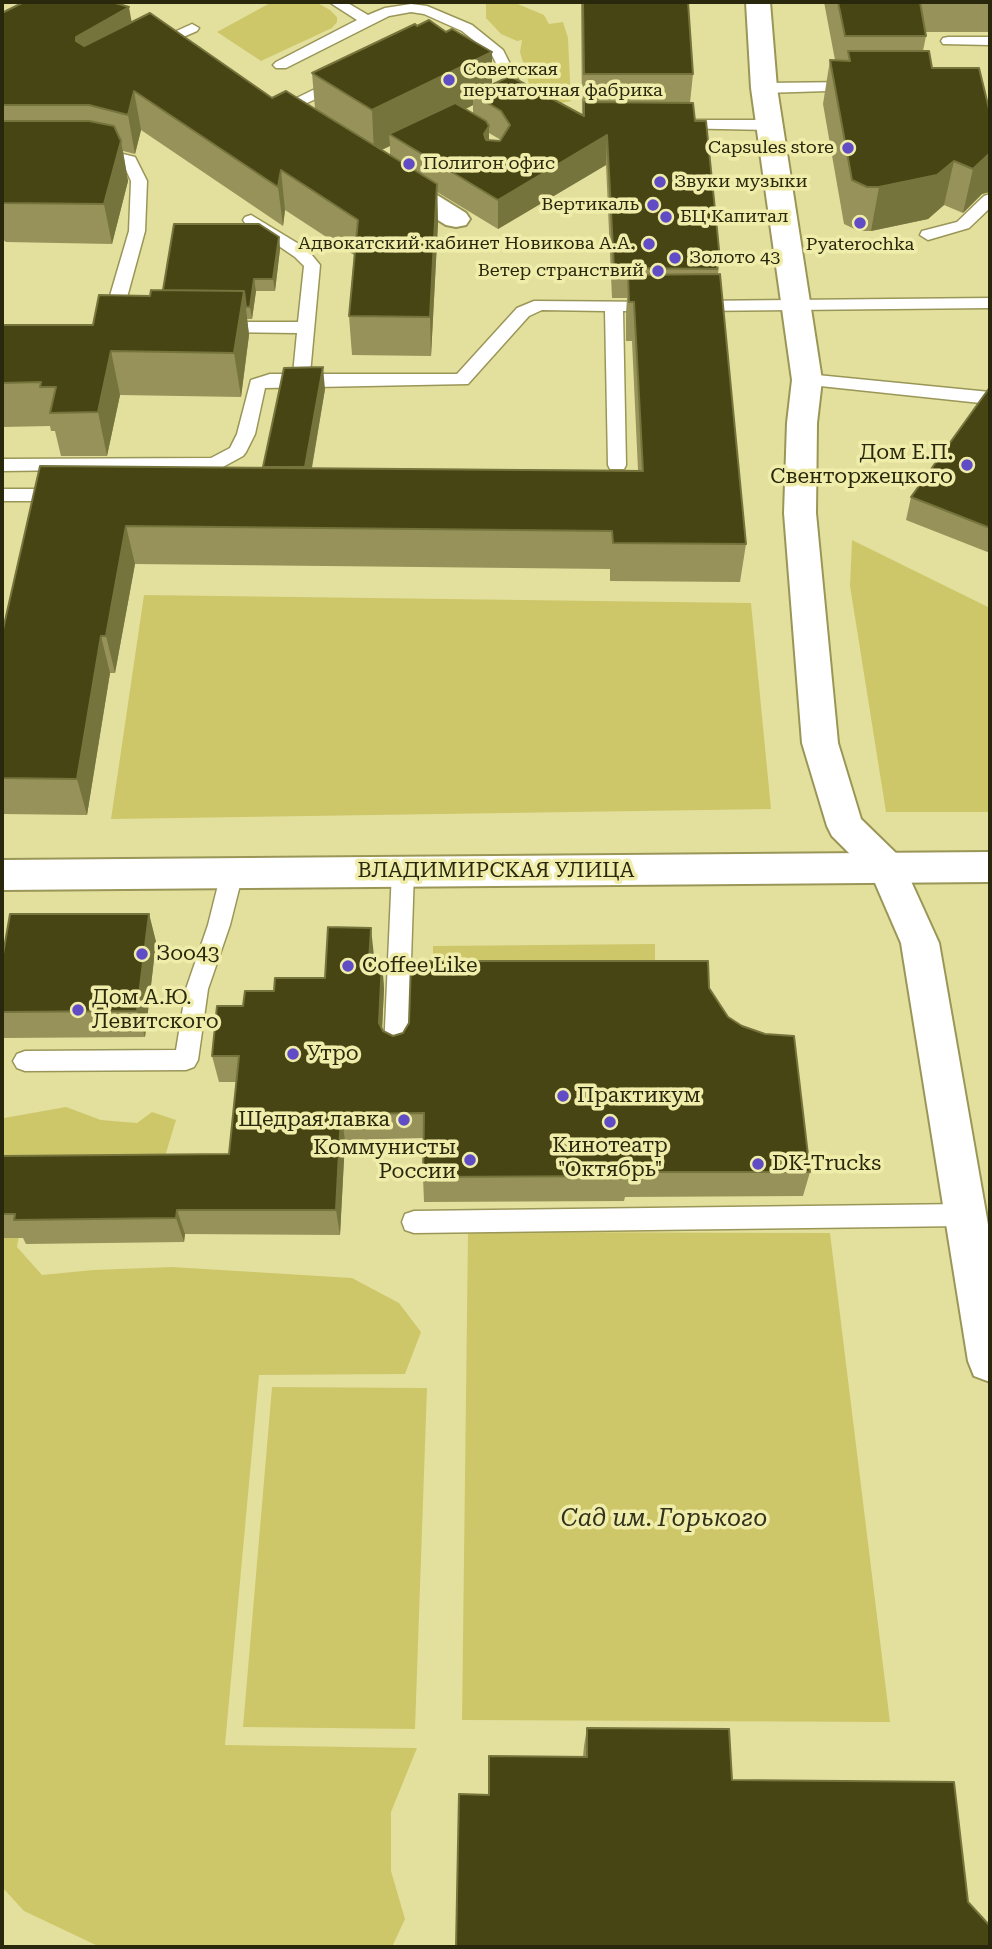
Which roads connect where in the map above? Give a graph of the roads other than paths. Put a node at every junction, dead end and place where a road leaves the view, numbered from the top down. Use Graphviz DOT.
graph roads {
  1 [pos="336,2"];
  2 [pos="758,2"];
  3 [pos="367,20"];
  4 [pos="192,28"];
  5 [pos="948,41"];
  6 [pos="990,41"];
  7 [pos="158,42"];
  8 [pos="130,44"];
  9 [pos="198,58"];
  10 [pos="281,65"];
  11 [pos="876,87"];
  12 [pos="764,88"];
  13 [pos="517,93"];
  14 [pos="257,96"];
  15 [pos="313,96"];
  16 [pos="501,100"];
  17 [pos="544,108"];
  18 [pos="291,117"];
  19 [pos="661,124"];
  20 [pos="769,125"];
  21 [pos="84,152"];
  22 [pos="369,165"];
  23 [pos="990,199"];
  24 [pos="456,219"];
  25 [pos="251,220"];
  26 [pos="928,235"];
  27 [pos="990,303"];
  28 [pos="614,306"];
  29 [pos="794,306"];
  30 [pos="110,326"];
  31 [pos="194,327"];
  32 [pos="306,328"];
  33 [pos="301,380"];
  34 [pos="807,380"];
  35 [pos="990,398"];
  36 [pos="2,465"];
  37 [pos="617,465"];
  38 [pos="2,495"];
  39 [pos="85,495"];
  40 [pos="990,866"];
  41 [pos="887,867"];
  42 [pos="402,871"];
  43 [pos="232,873"];
  44 [pos="2,875"];
  45 [pos="396,1050"];
  46 [pos="25,1061"];
  47 [pos="964,1214"];
  48 [pos="414,1222"];
  49 [pos="990,1361"];
  1 -- 3 [label="lane"];
  2 -- 12 [label="street"];
  3 -- 10 [label="lane"];
  3 -- 13 [label="lane"];
  4 -- 7 [label="lane"];
  5 -- 6 [label="lane"];
  7 -- 8 [label="street"];
  7 -- 9 [label="street"];
  11 -- 12 [label="lane"];
  12 -- 20 [label="street"];
  13 -- 16 [label="lane"];
  13 -- 17 [label="lane"];
  14 -- 18 [label="street"];
  15 -- 18 [label="lane"];
  19 -- 20 [label="lane"];
  20 -- 29 [label="street"];
  21 -- 30 [label="lane"];
  22 -- 24 [label="street"];
  23 -- 26 [label="lane"];
  25 -- 32 [label="lane"];
  27 -- 29 [label="lane"];
  28 -- 29 [label="lane"];
  28 -- 33 [label="lane"];
  28 -- 37 [label="lane"];
  29 -- 34 [label="street"];
  31 -- 32 [label="lane"];
  32 -- 33 [label="lane"];
  33 -- 36 [label="lane"];
  34 -- 35 [label="lane"];
  34 -- 41 [label="street"];
  38 -- 39 [label="lane"];
  40 -- 41 [label="street, ВЛАДИМИРСКАЯ УЛИЦА"];
  41 -- 42 [label="street, ВЛАДИМИРСКАЯ УЛИЦА"];
  41 -- 47 [label="street"];
  42 -- 43 [label="street, ВЛАДИМИРСКАЯ УЛИЦА"];
  42 -- 45 [label="lane"];
  43 -- 44 [label="street, ВЛАДИМИРСКАЯ УЛИЦА"];
  43 -- 46 [label="lane"];
  47 -- 48 [label="lane"];
  47 -- 49 [label="street"];
}
